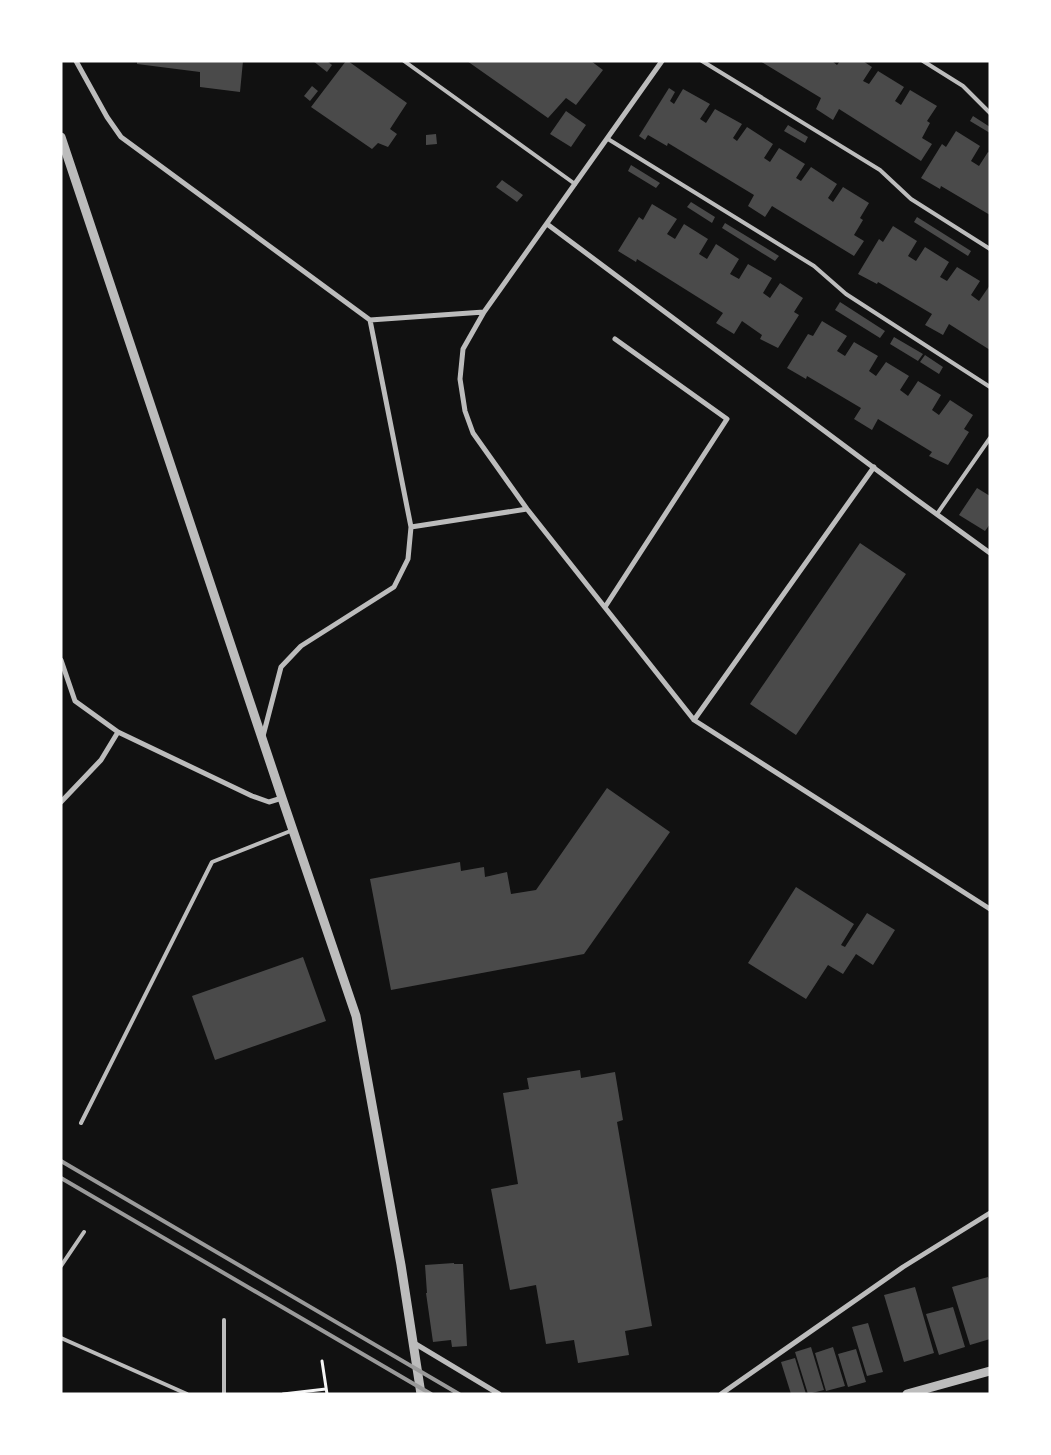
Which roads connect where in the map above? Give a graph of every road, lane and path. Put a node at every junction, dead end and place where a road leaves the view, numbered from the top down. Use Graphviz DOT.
graph roads {
  1 [pos="76,61"];
  2 [pos="404,61"];
  3 [pos="662,61"];
  4 [pos="702,61"];
  5 [pos="923,61"];
  6 [pos="990,113"];
  7 [pos="61,138"];
  8 [pos="608,138"];
  9 [pos="575,184"];
  10 [pos="547,224"];
  11 [pos="990,249"];
  12 [pos="484,312"];
  13 [pos="370,320"];
  14 [pos="615,339"];
  15 [pos="990,387"];
  16 [pos="990,438"];
  17 [pos="874,467"];
  18 [pos="527,509"];
  19 [pos="937,514"];
  20 [pos="411,527"];
  21 [pos="990,552"];
  22 [pos="605,607"];
  23 [pos="61,660"];
  24 [pos="694,720"];
  25 [pos="118,732"];
  26 [pos="262,740"];
  27 [pos="282,798"];
  28 [pos="61,802"];
  29 [pos="293,830"];
  30 [pos="990,909"];
  31 [pos="81,1124"];
  32 [pos="990,1213"];
  33 [pos="84,1232"];
  34 [pos="61,1266"];
  35 [pos="224,1320"];
  36 [pos="61,1338"];
  37 [pos="413,1342"];
  38 [pos="322,1361"];
  39 [pos="990,1371"];
  40 [pos="327,1392"];
  41 [pos="188,1394"];
  42 [pos="224,1394"];
  43 [pos="283,1394"];
  44 [pos="421,1394"];
  45 [pos="499,1394"];
  46 [pos="721,1394"];
  47 [pos="907,1394"];
  1 -- 13 [label="street"];
  2 -- 9 [label="lane"];
  3 -- 8 [label="street"];
  4 -- 11 [label="lane"];
  5 -- 6 [label="lane"];
  7 -- 26 [label="street"];
  8 -- 9 [label="street"];
  8 -- 15 [label="lane"];
  9 -- 10 [label="street"];
  10 -- 12 [label="street"];
  10 -- 17 [label="street"];
  12 -- 13 [label="street"];
  12 -- 18 [label="street"];
  13 -- 20 [label="street"];
  14 -- 22 [label="street"];
  16 -- 19 [label="lane"];
  17 -- 19 [label="street"];
  17 -- 24 [label="street"];
  18 -- 20 [label="street"];
  18 -- 22 [label="street"];
  19 -- 21 [label="street"];
  20 -- 26 [label="street"];
  22 -- 24 [label="street"];
  23 -- 25 [label="street"];
  24 -- 30 [label="street"];
  25 -- 27 [label="street"];
  25 -- 28 [label="street"];
  26 -- 27 [label="street"];
  27 -- 29 [label="street"];
  29 -- 31 [label="lane"];
  29 -- 37 [label="street"];
  32 -- 46 [label="street"];
  33 -- 34 [label="lane"];
  35 -- 42 [label="lane"];
  36 -- 41 [label="lane"];
  37 -- 44 [label="street"];
  37 -- 45 [label="street"];
  38 -- 40 [label="path"];
  39 -- 47 [label="street"];
  40 -- 43 [label="path"];
}
